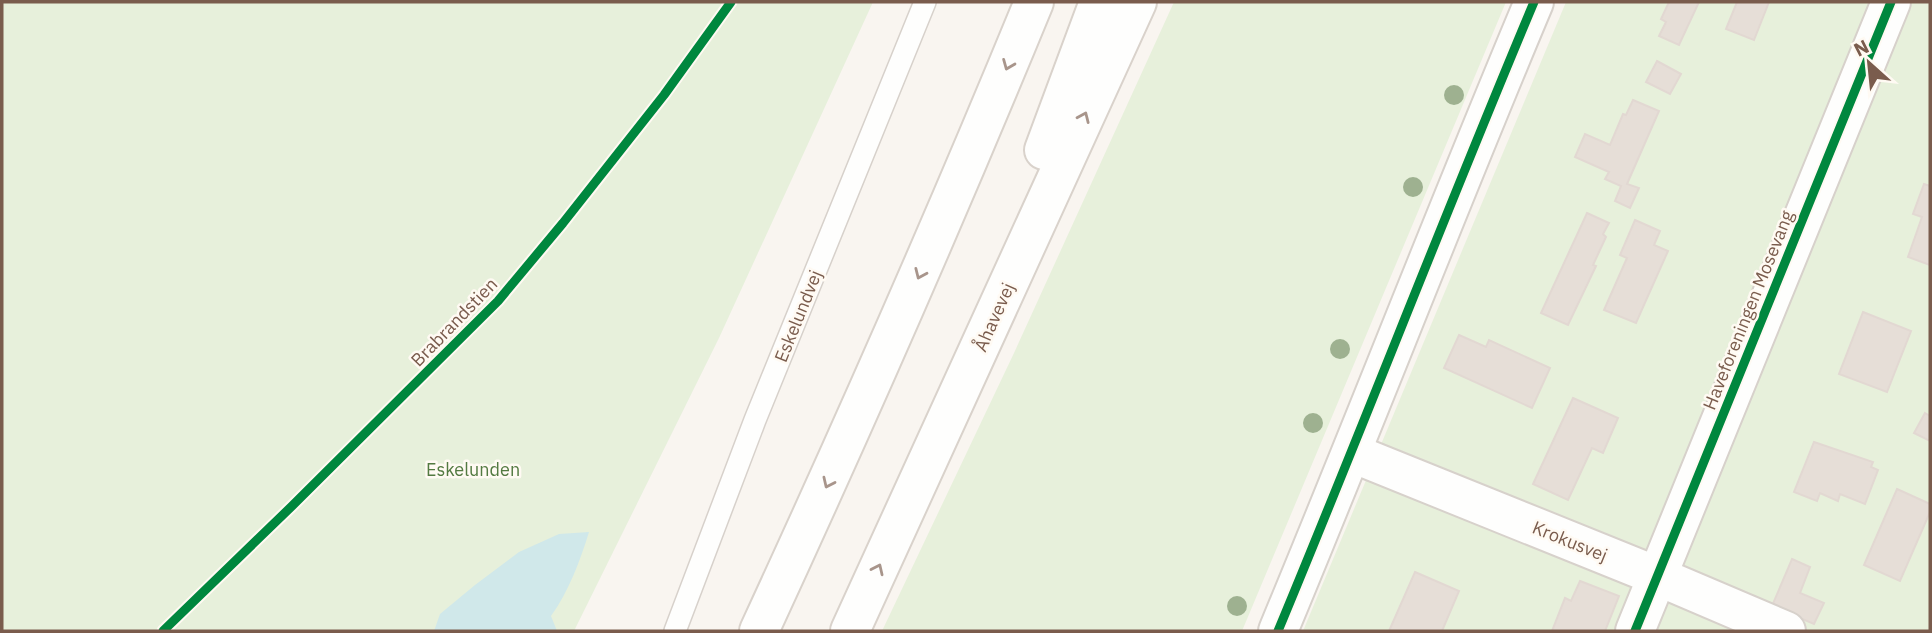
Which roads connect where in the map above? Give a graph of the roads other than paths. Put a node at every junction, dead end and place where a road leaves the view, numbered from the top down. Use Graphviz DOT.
graph roads {
  1 [pos="925,2"];
  2 [pos="1034,2"];
  3 [pos="1100,2"];
  4 [pos="1136,2"];
  5 [pos="1534,2"];
  6 [pos="1891,2"];
  7 [pos="1353,453"];
  8 [pos="913,495"];
  9 [pos="1657,576"];
  10 [pos="675,631"];
  11 [pos="760,631"];
  12 [pos="850,631"];
  13 [pos="1278,631"];
  14 [pos="1634,631"];
  15 [pos="1786,631"];
  1 -- 10 [label="lane, Eskelundvej"];
  2 -- 11 [label="main road, one-way"];
  3 -- 8 [label="main road"];
  8 -- 4 [label="main road, Åhavevej, one-way"];
  5 -- 7 [label="main road"];
  6 -- 9 [label="main road, Haveforeningen Mosevang"];
  7 -- 9 [label="main road, Krokusvej"];
  7 -- 13 [label="main road"];
  12 -- 8 [label="main road, Åhavevej, one-way"];
  9 -- 14 [label="main road, Haveforeningen Mosevang"];
  9 -- 15 [label="main road, Krokusvej"];
}
